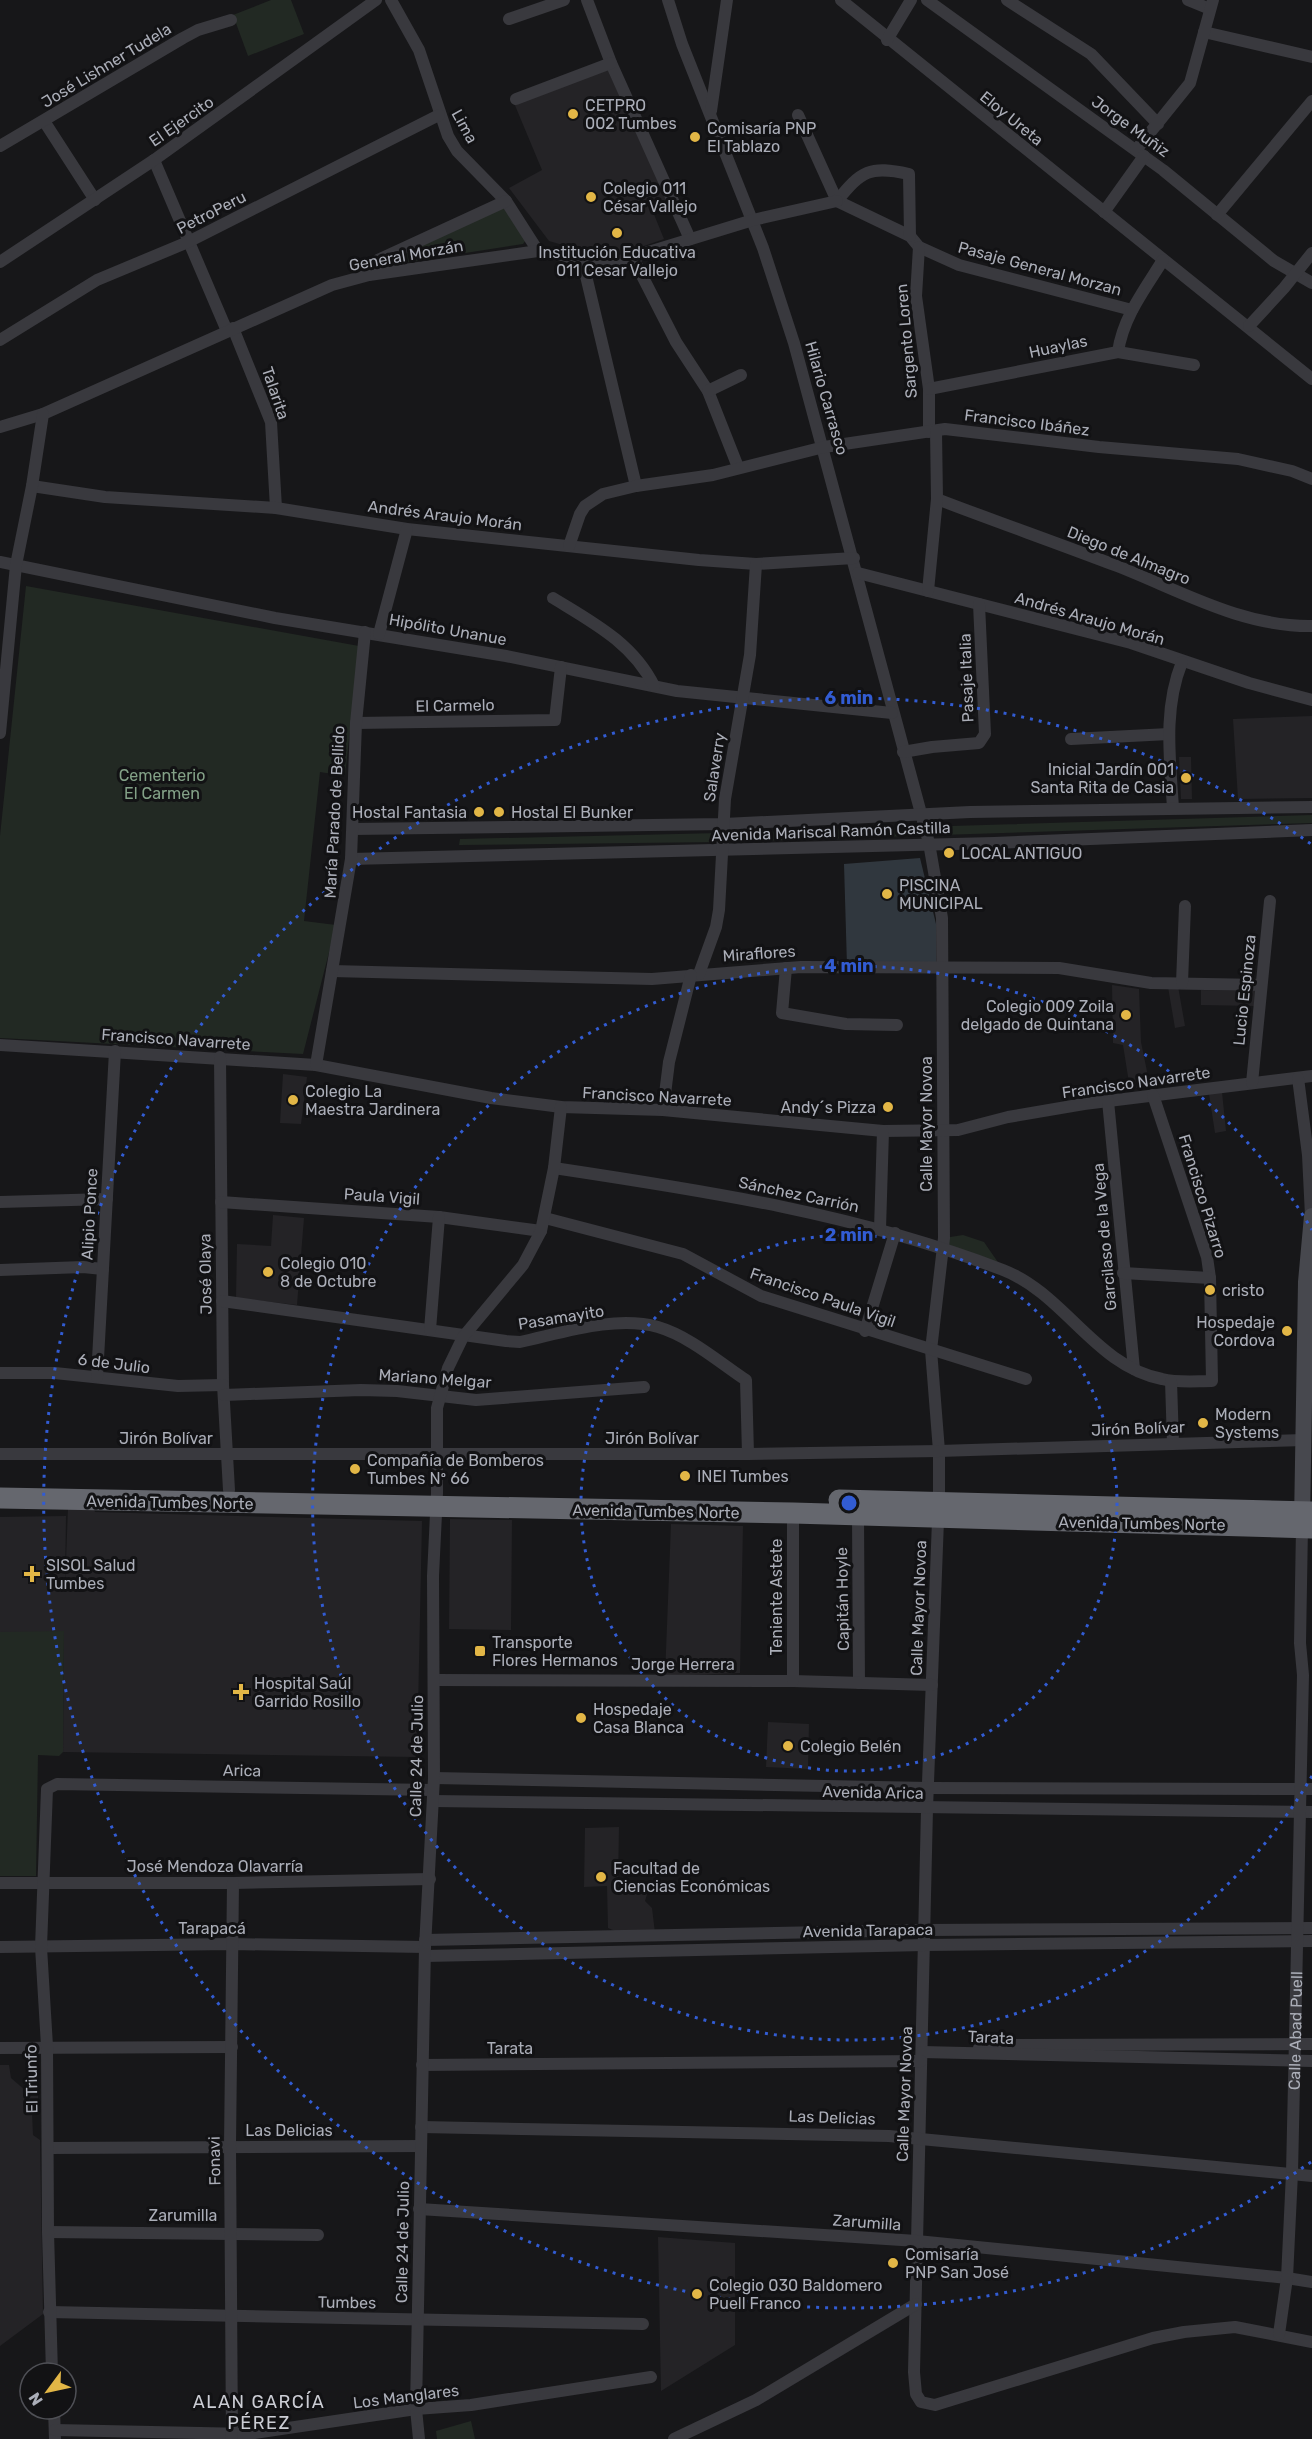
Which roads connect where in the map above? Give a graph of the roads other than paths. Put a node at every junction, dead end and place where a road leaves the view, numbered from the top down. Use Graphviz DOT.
graph roads {
  1 [pos="376,0"];
  2 [pos="392,0"];
  3 [pos="564,0"];
  4 [pos="587,0"];
  5 [pos="668,0"];
  6 [pos="727,0"];
  7 [pos="841,0"];
  8 [pos="911,0"];
  9 [pos="927,0"];
  10 [pos="1007,0"];
  11 [pos="1188,0"];
  12 [pos="1211,5"];
  13 [pos="509,19"];
  14 [pos="231,20"];
  15 [pos="1204,32"];
  16 [pos="887,40"];
  17 [pos="1312,57"];
  18 [pos="611,63"];
  19 [pos="516,99"];
  20 [pos="1312,101"];
  21 [pos="711,113"];
  22 [pos="439,114"];
  23 [pos="798,115"];
  24 [pos="44,121"];
  25 [pos="1158,124"];
  26 [pos="0,146"];
  27 [pos="1140,153"];
  28 [pos="154,160"];
  29 [pos="95,200"];
  30 [pos="506,201"];
  31 [pos="837,201"];
  32 [pos="1104,212"];
  33 [pos="1217,215"];
  34 [pos="753,220"];
  35 [pos="910,236"];
  36 [pos="690,239"];
  37 [pos="188,242"];
  38 [pos="919,247"];
  39 [pos="538,251"];
  40 [pos="1312,253"];
  41 [pos="633,258"];
  42 [pos="582,259"];
  43 [pos="1163,260"];
  44 [pos="0,262"];
  45 [pos="1296,272"];
  46 [pos="369,275"];
  47 [pos="1312,283"];
  48 [pos="1132,310"];
  49 [pos="1249,326"];
  50 [pos="230,330"];
  51 [pos="0,340"];
  52 [pos="1118,352"];
  53 [pos="1194,365"];
  54 [pos="741,375"];
  55 [pos="1312,379"];
  56 [pos="928,389"];
  57 [pos="708,391"];
  58 [pos="43,414"];
  59 [pos="0,428"];
  60 [pos="932,432"];
  61 [pos="824,447"];
  62 [pos="738,467"];
  63 [pos="1312,479"];
  64 [pos="32,486"];
  65 [pos="636,486"];
  66 [pos="937,499"];
  67 [pos="276,508"];
  68 [pos="406,528"];
  69 [pos="569,546"];
  70 [pos="854,558"];
  71 [pos="0,562"];
  72 [pos="756,564"];
  73 [pos="16,565"];
  74 [pos="858,573"];
  75 [pos="928,591"];
  76 [pos="553,598"];
  77 [pos="979,604"];
  78 [pos="1312,626"];
  79 [pos="365,632"];
  80 [pos="379,634"];
  81 [pos="1182,662"];
  82 [pos="561,667"];
  83 [pos="654,686"];
  84 [pos="742,700"];
  85 [pos="1312,700"];
  86 [pos="1,709"];
  87 [pos="892,713"];
  88 [pos="356,723"];
  89 [pos="0,733"];
  90 [pos="1169,734"];
  91 [pos="1071,739"];
  92 [pos="903,752"];
  93 [pos="1312,807"];
  94 [pos="1173,808"];
  95 [pos="921,817"];
  96 [pos="724,824"];
  97 [pos="353,829"];
  98 [pos="1312,830"];
  99 [pos="929,843"];
  100 [pos="723,851"];
  101 [pos="351,859"];
  102 [pos="1270,901"];
  103 [pos="1185,906"];
  104 [pos="786,968"];
  105 [pos="943,968"];
  106 [pos="332,971"];
  107 [pos="695,975"];
  108 [pos="1182,983"];
  109 [pos="1261,985"];
  110 [pos="897,1025"];
  111 [pos="0,1045"];
  112 [pos="115,1051"];
  113 [pos="220,1057"];
  114 [pos="316,1065"];
  115 [pos="1312,1076"];
  116 [pos="1298,1078"];
  117 [pos="1252,1083"];
  118 [pos="1153,1095"];
  119 [pos="1108,1101"];
  120 [pos="561,1107"];
  121 [pos="663,1110"];
  122 [pos="883,1131"];
  123 [pos="943,1131"];
  124 [pos="554,1168"];
  125 [pos="107,1199"];
  126 [pos="0,1202"];
  127 [pos="221,1202"];
  128 [pos="1311,1216"];
  129 [pos="439,1217"];
  130 [pos="545,1218"];
  131 [pos="880,1229"];
  132 [pos="541,1232"];
  133 [pos="895,1233"];
  134 [pos="942,1250"];
  135 [pos="103,1269"];
  136 [pos="0,1270"];
  137 [pos="1123,1273"];
  138 [pos="1210,1278"];
  139 [pos="1309,1282"];
  140 [pos="222,1301"];
  141 [pos="430,1330"];
  142 [pos="865,1331"];
  143 [pos="462,1337"];
  144 [pos="931,1350"];
  145 [pos="1134,1369"];
  146 [pos="0,1373"];
  147 [pos="97,1377"];
  148 [pos="1026,1379"];
  149 [pos="1172,1381"];
  150 [pos="1212,1381"];
  151 [pos="644,1388"];
  152 [pos="224,1390"];
  153 [pos="439,1395"];
  154 [pos="1304,1440"];
  155 [pos="1173,1443"];
  156 [pos="939,1451"];
  157 [pos="0,1454"];
  158 [pos="748,1454"];
  159 [pos="228,1455"];
  160 [pos="438,1455"];
  161 [pos="0,1485"];
  162 [pos="229,1490"];
  163 [pos="0,1498"];
  164 [pos="437,1500"];
  165 [pos="938,1510"];
  166 [pos="793,1513"];
  167 [pos="858,1515"];
  168 [pos="1307,1520"];
  169 [pos="1306,1643"];
  170 [pos="1307,1675"];
  171 [pos="434,1680"];
  172 [pos="793,1681"];
  173 [pos="860,1683"];
  174 [pos="932,1685"];
  175 [pos="51,1785"];
  176 [pos="928,1788"];
  177 [pos="1306,1789"];
  178 [pos="433,1790"];
  179 [pos="927,1809"];
  180 [pos="1299,1812"];
  181 [pos="1312,1812"];
  182 [pos="430,1879"];
  183 [pos="43,1882"];
  184 [pos="0,1883"];
  185 [pos="233,1883"];
  186 [pos="1298,1928"];
  187 [pos="1312,1928"];
  188 [pos="925,1930"];
  189 [pos="1298,1941"];
  190 [pos="1312,1941"];
  191 [pos="231,1944"];
  192 [pos="925,1945"];
  193 [pos="0,1947"];
  194 [pos="42,1947"];
  195 [pos="425,1948"];
  196 [pos="1296,2044"];
  197 [pos="1312,2044"];
  198 [pos="47,2046"];
  199 [pos="232,2047"];
  200 [pos="0,2048"];
  201 [pos="954,2052"];
  202 [pos="921,2057"];
  203 [pos="1296,2060"];
  204 [pos="1312,2061"];
  205 [pos="422,2065"];
  206 [pos="421,2127"];
  207 [pos="919,2139"];
  208 [pos="230,2146"];
  209 [pos="421,2146"];
  210 [pos="49,2148"];
  211 [pos="1292,2173"];
  212 [pos="1312,2176"];
  213 [pos="419,2209"];
  214 [pos="48,2232"];
  215 [pos="232,2232"];
  216 [pos="318,2235"];
  217 [pos="917,2241"];
  218 [pos="1287,2277"];
  219 [pos="1312,2282"];
  220 [pos="916,2304"];
  221 [pos="49,2312"];
  222 [pos="232,2316"];
  223 [pos="417,2320"];
  224 [pos="644,2324"];
  225 [pos="1279,2334"];
  226 [pos="1312,2342"];
  227 [pos="51,2361"];
  228 [pos="651,2377"];
  229 [pos="416,2409"];
  230 [pos="55,2435"];
  231 [pos="232,2436"];
  232 [pos="419,2439"];
  233 [pos="674,2439"];
  1 -- 28 [label="street, El Ejercito"];
  2 -- 22 [label="street, Lima"];
  3 -- 13 [label="street"];
  4 -- 18 [label="street"];
  5 -- 21 [label="street, Hilario Carrasco"];
  6 -- 21 [label="street"];
  7 -- 16 [label="street, Eloy Ureta"];
  8 -- 16 [label="street"];
  9 -- 27 [label="street, Jorge Muñiz"];
  10 -- 25 [label="street, Jorge Muñiz"];
  11 -- 12 [label="street"];
  12 -- 15 [label="street"];
  14 -- 24 [label="street, José Lishner Tudela"];
  15 -- 17 [label="street"];
  15 -- 25 [label="street"];
  16 -- 32 [label="street, Eloy Ureta"];
  18 -- 19 [label="street"];
  18 -- 36 [label="street"];
  20 -- 33 [label="street"];
  21 -- 34 [label="street, Hilario Carrasco"];
  22 -- 30 [label="street, Lima"];
  22 -- 37 [label="street, PetroPeru"];
  23 -- 31 [label="street"];
  24 -- 26 [label="street, José Lishner Tudela"];
  24 -- 29 [label="street"];
  25 -- 27 [label="street"];
  27 -- 32 [label="street"];
  27 -- 33 [label="street, Jorge Muñiz"];
  28 -- 29 [label="street, El Ejercito"];
  28 -- 37 [label="street, Talarita"];
  29 -- 44 [label="street, El Ejercito"];
  30 -- 39 [label="street, Lima"];
  30 -- 46 [label="street"];
  31 -- 34 [label="street, General Morzán"];
  31 -- 35 [label="street"];
  31 -- 35 [label="street"];
  32 -- 43 [label="street, Eloy Ureta"];
  33 -- 45 [label="street, Jorge Muñiz"];
  34 -- 36 [label="street, General Morzán"];
  34 -- 61 [label="street, Hilario Carrasco"];
  35 -- 38 [label="street, Pasaje General Morzan"];
  36 -- 41 [label="street, General Morzán"];
  37 -- 50 [label="street, Talarita"];
  37 -- 51 [label="street, PetroPeru"];
  38 -- 48 [label="street, Pasaje General Morzan"];
  38 -- 56 [label="street, Sargento Loren"];
  39 -- 42 [label="street, General Morzán"];
  39 -- 46 [label="street, General Morzán"];
  40 -- 45 [label="street"];
  41 -- 42 [label="street, General Morzán"];
  41 -- 57 [label="street"];
  42 -- 65 [label="street"];
  43 -- 48 [label="street"];
  43 -- 49 [label="street, Eloy Ureta"];
  45 -- 47 [label="street, Jorge Muñiz"];
  45 -- 49 [label="street"];
  46 -- 50 [label="street, General Morzán"];
  48 -- 52 [label="street"];
  49 -- 55 [label="street, Eloy Ureta"];
  50 -- 58 [label="street, General Morzán"];
  50 -- 67 [label="street, Talarita"];
  52 -- 53 [label="street, Huaylas"];
  52 -- 56 [label="street, Huaylas"];
  54 -- 57 [label="street"];
  56 -- 60 [label="street, Sargento Loren"];
  57 -- 62 [label="street"];
  58 -- 59 [label="street, General Morzán"];
  58 -- 64 [label="street"];
  60 -- 61 [label="street, Francisco Ibáñez"];
  60 -- 63 [label="street, Francisco Ibáñez"];
  60 -- 66 [label="street"];
  61 -- 62 [label="street, Francisco Ibáñez"];
  61 -- 70 [label="street, Hilario Carrasco"];
  62 -- 65 [label="street, Francisco Ibáñez"];
  64 -- 67 [label="street, Andrés Araujo Morán"];
  64 -- 73 [label="street"];
  65 -- 69 [label="street, Francisco Ibáñez"];
  66 -- 75 [label="street"];
  66 -- 78 [label="street, Diego de Almagro"];
  67 -- 68 [label="street, Andrés Araujo Morán"];
  68 -- 69 [label="street, Andrés Araujo Morán"];
  68 -- 80 [label="street"];
  69 -- 72 [label="street, Andrés Araujo Morán"];
  70 -- 72 [label="street, Andrés Araujo Morán"];
  70 -- 74 [label="street, Hilario Carrasco"];
  71 -- 73 [label="street, Hipólito Unanue"];
  72 -- 84 [label="street, Salaverry"];
  73 -- 79 [label="street, Hipólito Unanue"];
  73 -- 86 [label="street"];
  74 -- 75 [label="street, Andrés Araujo Morán"];
  74 -- 87 [label="street, Hilario Carrasco"];
  75 -- 77 [label="street, Andrés Araujo Morán"];
  76 -- 83 [label="street"];
  77 -- 81 [label="street, Andrés Araujo Morán"];
  77 -- 92 [label="street, Pasaje Italia"];
  79 -- 80 [label="street, Hipólito Unanue"];
  79 -- 88 [label="street, María Parado de Bellido"];
  80 -- 82 [label="street, Hipólito Unanue"];
  81 -- 85 [label="street, Andrés Araujo Morán"];
  81 -- 90 [label="street"];
  82 -- 83 [label="street, Hipólito Unanue"];
  82 -- 88 [label="street, El Carmelo"];
  83 -- 84 [label="street, Hipólito Unanue"];
  84 -- 87 [label="street, Hipólito Unanue"];
  84 -- 96 [label="street, Salaverry"];
  86 -- 89 [label="street"];
  87 -- 92 [label="street, Hilario Carrasco"];
  88 -- 97 [label="street, María Parado de Bellido"];
  90 -- 91 [label="street"];
  90 -- 94 [label="street"];
  92 -- 95 [label="street, Hilario Carrasco"];
  93 -- 94 [label="street, Avenida Mariscal Ramón Castilla"];
  94 -- 95 [label="street, Avenida Mariscal Ramón Castilla"];
  95 -- 96 [label="street, Avenida Mariscal Ramón Castilla"];
  95 -- 99 [label="street, Calle Mayor Novoa"];
  96 -- 97 [label="street, Avenida Mariscal Ramón Castilla"];
  96 -- 100 [label="street, Salaverry"];
  97 -- 101 [label="street, María Parado de Bellido"];
  98 -- 99 [label="street, Avenida Mariscal Ramón Castilla"];
  99 -- 100 [label="street, Avenida Mariscal Ramón Castilla"];
  99 -- 105 [label="street, Calle Mayor Novoa"];
  100 -- 101 [label="street, Avenida Mariscal Ramón Castilla"];
  100 -- 107 [label="street, Salaverry"];
  101 -- 106 [label="street, María Parado de Bellido"];
  102 -- 109 [label="street, Lucio Espinoza"];
  103 -- 108 [label="street"];
  104 -- 105 [label="street, Miraflores"];
  104 -- 107 [label="street, Miraflores"];
  104 -- 110 [label="street"];
  105 -- 108 [label="street, Miraflores"];
  105 -- 123 [label="street, Calle Mayor Novoa"];
  106 -- 107 [label="street, Miraflores"];
  106 -- 114 [label="street, María Parado de Bellido"];
  107 -- 121 [label="street, Salaverry"];
  108 -- 109 [label="street, Miraflores"];
  109 -- 117 [label="street, Lucio Espinoza"];
  111 -- 112 [label="street, Francisco Navarrete"];
  112 -- 113 [label="street, Francisco Navarrete"];
  112 -- 125 [label="street, Alipio Ponce"];
  113 -- 114 [label="street, Francisco Navarrete"];
  113 -- 127 [label="street, José Olaya"];
  114 -- 120 [label="street, Francisco Navarrete"];
  115 -- 116 [label="street, Francisco Navarrete"];
  116 -- 117 [label="street, Francisco Navarrete"];
  116 -- 128 [label="street, Calle Abad Puell"];
  117 -- 118 [label="street, Francisco Navarrete"];
  118 -- 119 [label="street, Francisco Navarrete"];
  118 -- 138 [label="street, Francisco Pizarro"];
  119 -- 123 [label="street, Francisco Navarrete"];
  119 -- 137 [label="street, Garcilaso de la Vega"];
  120 -- 121 [label="street, Francisco Navarrete"];
  120 -- 124 [label="street, Calle 24 de Julio"];
  121 -- 122 [label="street, Francisco Navarrete"];
  122 -- 123 [label="street, Francisco Navarrete"];
  122 -- 131 [label="street"];
  123 -- 134 [label="street, Calle Mayor Novoa"];
  124 -- 130 [label="street, Calle 24 de Julio"];
  124 -- 131 [label="street, Sánchez Carrión"];
  125 -- 126 [label="street"];
  125 -- 135 [label="street, Alipio Ponce"];
  127 -- 129 [label="street, Paula Vigil"];
  127 -- 140 [label="street, José Olaya"];
  128 -- 139 [label="main road, Calle Abad Puell"];
  129 -- 132 [label="street, Paula Vigil"];
  129 -- 141 [label="street"];
  130 -- 132 [label="street, Calle 24 de Julio"];
  130 -- 142 [label="street, Francisco Paula Vigil"];
  131 -- 133 [label="street, Sánchez Carrión"];
  132 -- 143 [label="street, Calle 24 de Julio"];
  133 -- 134 [label="street, Sánchez Carrión"];
  133 -- 142 [label="street"];
  134 -- 144 [label="street, Calle Mayor Novoa"];
  134 -- 145 [label="street, Sánchez Carrión"];
  135 -- 136 [label="street"];
  135 -- 147 [label="street, Alipio Ponce"];
  137 -- 138 [label="street"];
  137 -- 145 [label="street, Garcilaso de la Vega"];
  138 -- 150 [label="street, Francisco Pizarro"];
  139 -- 154 [label="main road, Calle Abad Puell"];
  140 -- 141 [label="street, Pasamayito"];
  140 -- 152 [label="street, José Olaya"];
  141 -- 143 [label="street, Pasamayito"];
  142 -- 144 [label="street, Francisco Paula Vigil"];
  143 -- 153 [label="street, Calle 24 de Julio"];
  143 -- 158 [label="street, Pasamayito"];
  144 -- 148 [label="street, Francisco Paula Vigil"];
  144 -- 156 [label="street, Calle Mayor Novoa"];
  145 -- 149 [label="street, Sánchez Carrión"];
  146 -- 147 [label="street, 6 de Julio"];
  147 -- 152 [label="street, 6 de Julio"];
  149 -- 150 [label="street, Sánchez Carrión"];
  149 -- 155 [label="street"];
  151 -- 153 [label="street, Mariano Melgar"];
  152 -- 153 [label="street, Mariano Melgar"];
  152 -- 159 [label="street, José Olaya"];
  153 -- 160 [label="street, Calle 24 de Julio"];
  154 -- 155 [label="street, Jirón Bolívar"];
  154 -- 168 [label="main road, Calle Abad Puell"];
  155 -- 156 [label="street, Jirón Bolívar"];
  156 -- 158 [label="street, Jirón Bolívar"];
  156 -- 165 [label="street, Calle Mayor Novoa"];
  157 -- 159 [label="street, Jirón Bolívar"];
  158 -- 160 [label="street, Jirón Bolívar"];
  159 -- 160 [label="street, Jirón Bolívar"];
  159 -- 162 [label="street, José Olaya"];
  160 -- 164 [label="street, Calle 24 de Julio"];
  161 -- 162 [label="highway, Avenida Tumbes Norte"];
  162 -- 164 [label="highway, Avenida Tumbes Norte"];
  163 -- 164 [label="highway, Avenida Tumbes Norte"];
  164 -- 165 [label="highway, Avenida Tumbes Norte"];
  164 -- 166 [label="highway, Avenida Tumbes Norte"];
  164 -- 171 [label="street, Calle 24 de Julio"];
  165 -- 167 [label="highway, Avenida Tumbes Norte"];
  165 -- 168 [label="highway, Avenida Tumbes Norte"];
  165 -- 174 [label="street, Calle Mayor Novoa"];
  166 -- 167 [label="highway, Avenida Tumbes Norte"];
  166 -- 172 [label="street, Teniente Astete"];
  167 -- 173 [label="street, Capitán Hoyle"];
  168 -- 169 [label="street, Calle Abad Puell"];
  169 -- 170 [label="street, Calle Abad Puell"];
  170 -- 177 [label="street, Calle Abad Puell"];
  171 -- 172 [label="street, Jorge Herrera"];
  171 -- 178 [label="street, Calle 24 de Julio"];
  172 -- 173 [label="street, Jorge Herrera"];
  173 -- 174 [label="street, Jorge Herrera"];
  174 -- 176 [label="street, Calle Mayor Novoa"];
  175 -- 178 [label="street, Arica"];
  175 -- 183 [label="street, El Triunfo"];
  176 -- 177 [label="street"];
  176 -- 178 [label="street"];
  176 -- 179 [label="street, Calle Mayor Novoa"];
  177 -- 180 [label="street, Calle Abad Puell"];
  178 -- 179 [label="street, Avenida Arica"];
  178 -- 182 [label="street, Calle 24 de Julio"];
  179 -- 180 [label="street, Avenida Arica"];
  179 -- 188 [label="street, Calle Mayor Novoa"];
  180 -- 181 [label="street, Avenida Arica"];
  180 -- 186 [label="street, Calle Abad Puell"];
  182 -- 185 [label="street, José Mendoza Olavarría"];
  182 -- 195 [label="street, Calle 24 de Julio"];
  183 -- 184 [label="street, José Mendoza Olavarría"];
  183 -- 185 [label="street, José Mendoza Olavarría"];
  183 -- 194 [label="street, El Triunfo"];
  185 -- 191 [label="street, Fonavi"];
  186 -- 187 [label="street"];
  186 -- 188 [label="street"];
  186 -- 189 [label="street, Calle Abad Puell"];
  188 -- 192 [label="street, Calle Mayor Novoa"];
  188 -- 195 [label="street"];
  189 -- 190 [label="street, Avenida Tarapaca"];
  189 -- 192 [label="street, Avenida Tarapaca"];
  189 -- 196 [label="street, Calle Abad Puell"];
  191 -- 194 [label="street, Tarapacá"];
  191 -- 195 [label="street, Tarapacá"];
  191 -- 199 [label="street, Fonavi"];
  192 -- 195 [label="street, Avenida Tarapaca"];
  192 -- 202 [label="street, Calle Mayor Novoa"];
  193 -- 194 [label="street, Tarapacá"];
  194 -- 198 [label="street, El Triunfo"];
  195 -- 205 [label="street, Calle 24 de Julio"];
  196 -- 197 [label="street, Tarata"];
  196 -- 201 [label="street, Tarata"];
  196 -- 203 [label="street, Calle Abad Puell"];
  198 -- 199 [label="street"];
  198 -- 200 [label="street"];
  198 -- 210 [label="street, El Triunfo"];
  199 -- 208 [label="street, Fonavi"];
  201 -- 202 [label="street"];
  201 -- 203 [label="street, Tarata"];
  202 -- 205 [label="street, Tarata"];
  202 -- 207 [label="street, Calle Mayor Novoa"];
  203 -- 204 [label="street, Tarata"];
  203 -- 211 [label="street, Calle Abad Puell"];
  205 -- 206 [label="street, Calle 24 de Julio"];
  206 -- 207 [label="street, Las Delicias"];
  206 -- 209 [label="street, Calle 24 de Julio"];
  207 -- 211 [label="street, Las Delicias"];
  207 -- 217 [label="street, Calle Mayor Novoa"];
  208 -- 209 [label="street, Las Delicias"];
  208 -- 210 [label="street, Las Delicias"];
  208 -- 215 [label="street, Fonavi"];
  209 -- 213 [label="street, Calle 24 de Julio"];
  210 -- 214 [label="street, El Triunfo"];
  211 -- 212 [label="street, Las Delicias"];
  211 -- 218 [label="street, Calle Abad Puell"];
  213 -- 217 [label="street, Zarumilla"];
  213 -- 223 [label="street, Calle 24 de Julio"];
  214 -- 215 [label="street, Zarumilla"];
  214 -- 221 [label="street, El Triunfo"];
  215 -- 216 [label="street, Zarumilla"];
  215 -- 222 [label="street, Fonavi"];
  217 -- 218 [label="street, Zarumilla"];
  217 -- 220 [label="street, Calle Mayor Novoa"];
  218 -- 219 [label="street, Zarumilla"];
  218 -- 225 [label="street, Calle Abad Puell"];
  220 -- 225 [label="street, Calle Mayor Novoa"];
  220 -- 233 [label="street"];
  221 -- 222 [label="street, Tumbes"];
  221 -- 227 [label="street, El Triunfo"];
  222 -- 223 [label="street, Tumbes"];
  222 -- 231 [label="street, Fonavi"];
  223 -- 224 [label="street, Tumbes"];
  223 -- 229 [label="street, Calle 24 de Julio"];
  225 -- 226 [label="street"];
  228 -- 229 [label="street, Los Manglares"];
  229 -- 231 [label="street, Los Manglares"];
  229 -- 232 [label="street, Calle 24 de Julio"];
  230 -- 231 [label="street, Los Manglares"];
}
